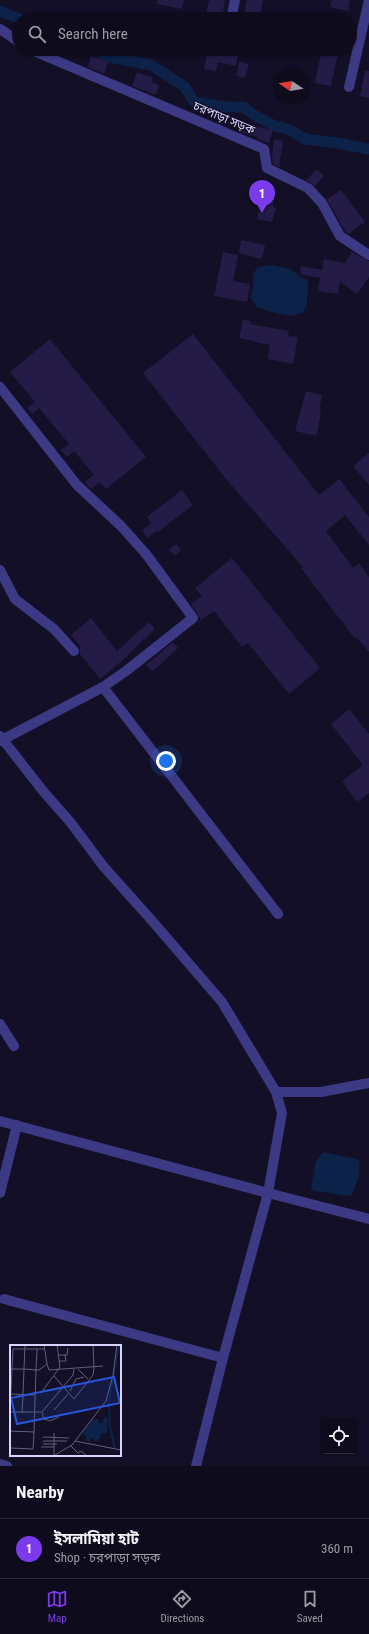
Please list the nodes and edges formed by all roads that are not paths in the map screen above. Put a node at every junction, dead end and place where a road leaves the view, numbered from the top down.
1 (235, 0) edge
2 (369, 0) edge
3 (232, 12) edge
4 (0, 29) edge
5 (12, 37) edge
6 (357, 52) edge
7 (45, 56) edge
8 (356, 56) edge
9 (349, 87) dead end
10 (369, 255) edge
11 (0, 388) edge
12 (0, 570) edge
13 (74, 651) dead end
14 (103, 687) junction
15 (1, 739) edge
16 (278, 914) dead end
17 (0, 1024) edge
18 (14, 1046) dead end
19 (369, 1082) edge
20 (276, 1092) junction
21 (0, 1121) edge
22 (17, 1125) junction
23 (0, 1193) edge
24 (268, 1193) junction
25 (369, 1219) edge
26 (4, 1299) dead end
27 (223, 1358) junction
28 (0, 1464) edge
29 (6, 1466) edge
30 (196, 1466) edge

1 - 3 street
2 - 6 street
4 - 5 street
7 - 10 street, চরপাড়া সড়ক
8 - 9 street
11 - 14 street
12 - 13 street
14 - 15 street
14 - 16 street
15 - 20 street
17 - 18 street
19 - 20 street
20 - 24 street
21 - 22 street
22 - 23 street
22 - 24 street
24 - 25 street
24 - 27 street
26 - 27 street
27 - 30 street
28 - 29 street

